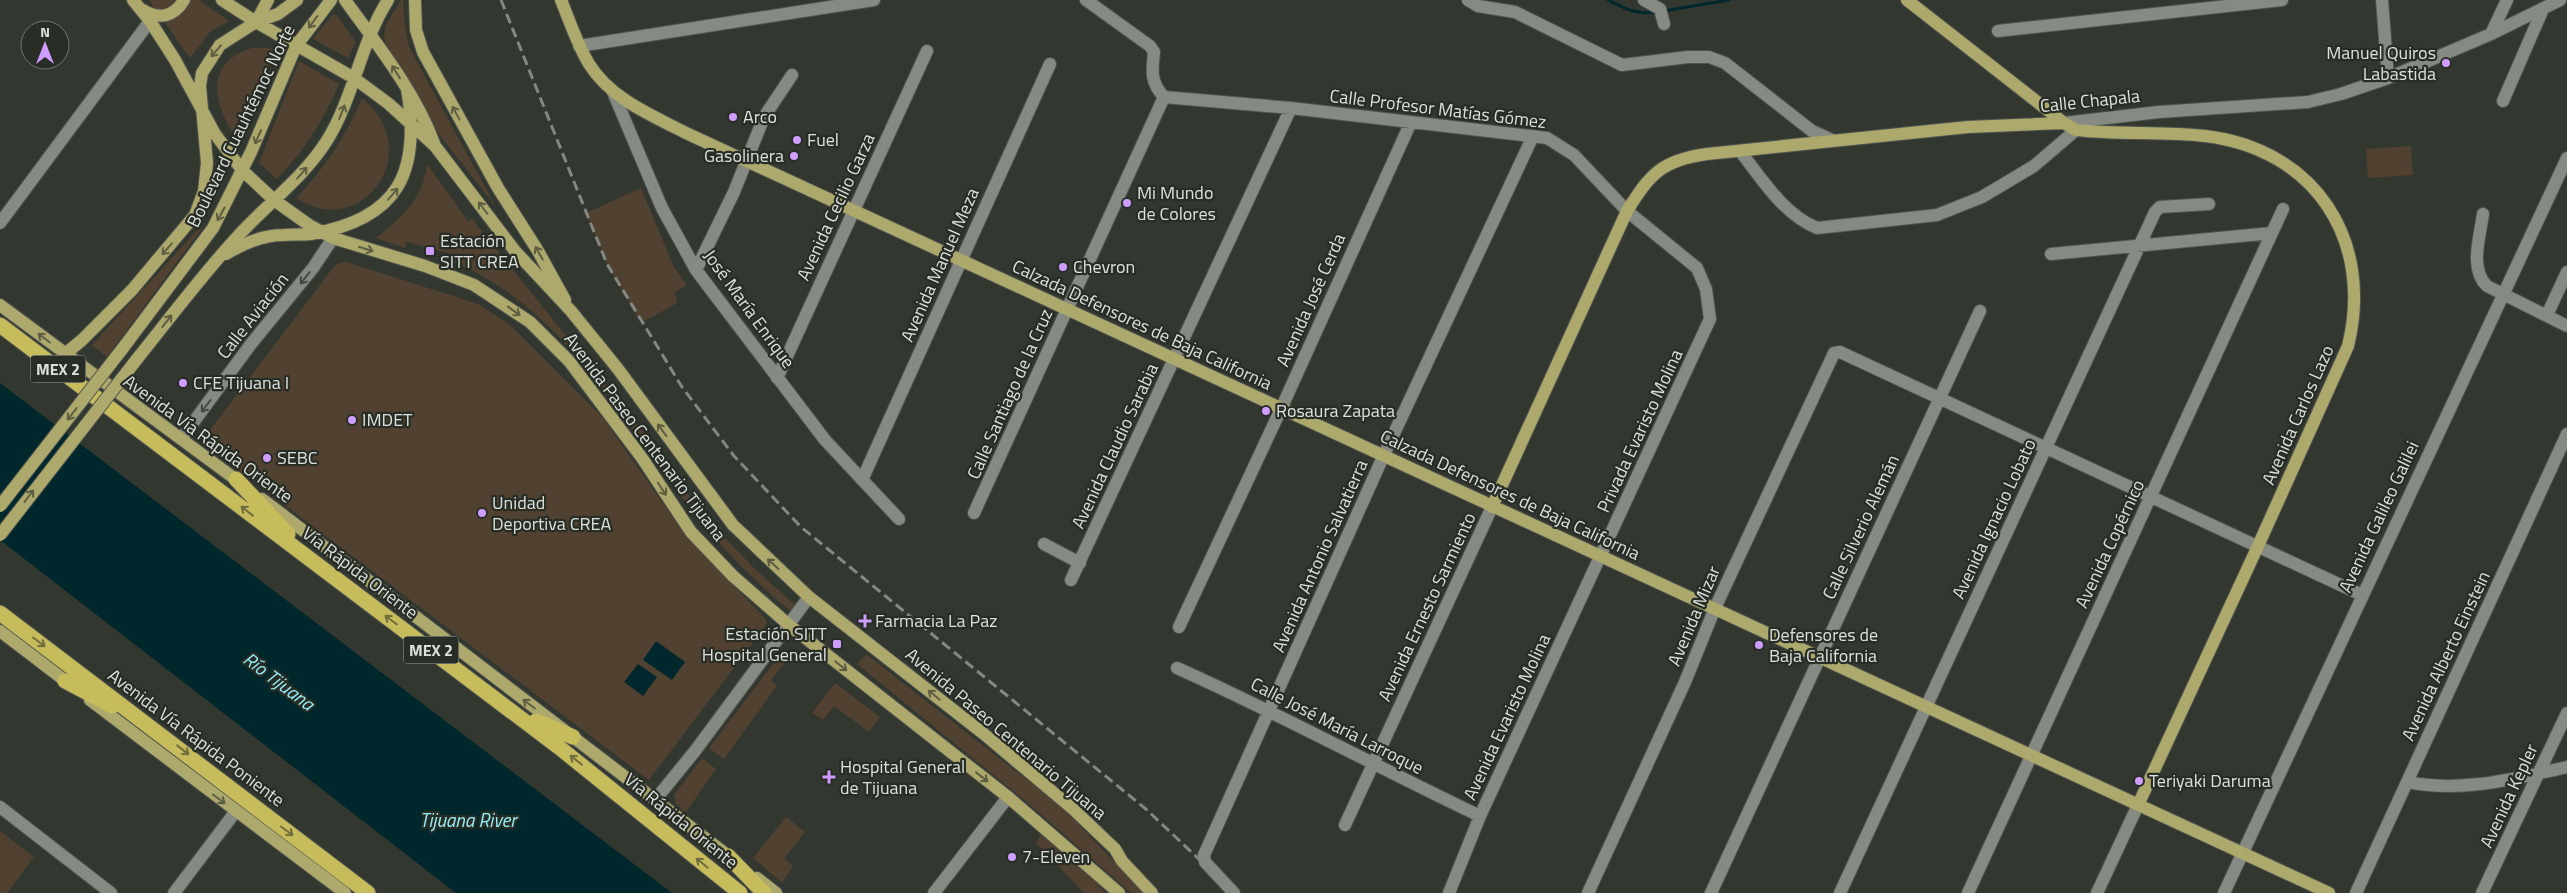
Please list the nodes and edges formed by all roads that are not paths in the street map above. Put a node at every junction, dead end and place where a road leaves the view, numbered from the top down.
1 (184, 0) edge
2 (222, 0) edge
3 (268, 0) edge
4 (298, 0) edge
5 (330, 0) edge
6 (345, 0) edge
7 (388, 0) edge
8 (415, 0) edge
9 (561, 0) edge
10 (874, 0) edge
11 (1086, 0) edge
12 (1468, 0) edge
13 (1644, 0) edge
14 (1907, 0) edge
15 (2282, 0) edge
16 (2382, 0) edge
17 (2507, 0) edge
18 (2560, 0) edge
19 (137, 4) edge
20 (2543, 9) junction
21 (1662, 16) dead end
22 (150, 21) junction
23 (256, 22) junction
24 (1998, 31) dead end
25 (371, 34) junction
26 (2491, 34) junction
27 (296, 46) junction
28 (579, 46) junction
29 (927, 51) dead end
30 (1050, 64) dead end
31 (792, 75) dead end
32 (354, 78) junction
33 (2388, 78) junction
34 (407, 89) junction
35 (612, 92) junction
36 (1164, 97) junction
37 (2502, 101) dead end
38 (201, 107) junction
39 (1291, 108) junction
40 (1411, 122) junction
41 (2064, 122) junction
42 (410, 123) junction
43 (2076, 130) junction
44 (1533, 136) junction
45 (1832, 140) junction
46 (435, 146) junction
47 (1740, 151) junction
48 (2567, 158) edge
49 (745, 160) junction
50 (242, 170) junction
51 (274, 200) junction
52 (2209, 204) dead end
53 (2283, 209) dead end
54 (854, 210) junction
55 (1627, 211) junction
56 (2483, 214) dead end
57 (0, 223) edge
58 (320, 232) junction
59 (2272, 234) junction
60 (333, 238) junction
61 (2138, 246) junction
62 (2051, 254) dead end
63 (961, 260) junction
64 (214, 262) junction
65 (696, 270) junction
66 (2567, 272) edge
67 (2503, 294) junction
68 (0, 305) edge
69 (1067, 310) junction
70 (571, 311) junction
71 (1980, 311) dead end
72 (2547, 314) junction
73 (1710, 319) joint
74 (0, 325) edge
75 (2567, 326) edge
76 (66, 354) junction
77 (1174, 359) junction
78 (777, 378) junction
79 (1939, 398) junction
80 (1281, 409) junction
81 (2567, 434) edge
82 (181, 439) junction
83 (2046, 448) junction
84 (1383, 457) junction
85 (236, 479) junction
86 (862, 480) junction
87 (2151, 497) junction
88 (0, 506) edge
89 (1492, 507) junction
90 (974, 513) dead end
91 (899, 519) dead end
92 (0, 535) edge
93 (1044, 544) dead end
94 (2258, 546) junction
95 (1601, 557) junction
96 (313, 561) junction
97 (1080, 563) junction
98 (1071, 580) dead end
99 (2362, 595) junction
100 (809, 597) junction
101 (1715, 608) junction
102 (0, 613) edge
103 (789, 625) junction
104 (1179, 627) dead end
105 (0, 632) edge
106 (1820, 658) junction
107 (1177, 668) dead end
108 (65, 681) junction
109 (495, 698) junction
110 (1927, 707) junction
111 (1270, 710) junction
112 (2567, 713) edge
113 (158, 731) junction
114 (573, 738) junction
115 (2032, 756) junction
116 (1374, 765) junction
117 (2567, 767) edge
118 (2538, 774) junction
119 (2407, 782) junction
120 (1008, 797) junction
121 (655, 800) junction
122 (2138, 805) junction
123 (0, 807) edge
124 (236, 811) junction
125 (1480, 816) junction
126 (1345, 825) dead end
127 (1115, 849) junction
128 (2242, 853) junction
129 (728, 856) junction
130 (1111, 888) edge
131 (111, 893) edge
132 (174, 893) edge
133 (345, 893) edge
134 (368, 893) edge
135 (740, 893) edge
136 (764, 893) edge
137 (776, 893) edge
138 (934, 893) edge
139 (1119, 893) edge
140 (1152, 893) edge
141 (1163, 893) edge
142 (1234, 893) edge
143 (1449, 893) edge
144 (1588, 893) edge
145 (1710, 893) edge
146 (1840, 893) edge
147 (1968, 893) edge
148 (2096, 893) edge
149 (2224, 893) edge
150 (2329, 893) edge
151 (2356, 893) edge
152 (2482, 893) edge

1 - 19 main road
2 - 23 main road, Avenida Paseo Centenario Tijuana
3 - 23 main road
4 - 23 main road
5 -> 27 main road, Boulevard Cuauhtémoc Norte
6 - 25 main road
7 - 25 main road
70 -> 8 main road
9 - 28 main road, Calzada Defensores de Baja California
10 - 28 street
11 - 36 street
12 - 45 street
13 - 21 street
14 - 41 main road
15 - 24 street
16 - 33 street
17 - 26 street
18 - 20 street, Calle Chapala
19 - 22 main road, Avenida Paseo Centenario Tijuana
20 - 26 street, Calle Chapala
20 - 37 street
22 - 38 main road, Avenida Paseo Centenario Tijuana
22 - 57 street
23 - 27 main road, Avenida Paseo Centenario Tijuana
23 -> 38 main road
25 - 32 main road
34 -> 25 main road
26 - 33 street, Calle Chapala
27 - 32 main road, Avenida Paseo Centenario Tijuana
27 -> 50 main road, Boulevard Cuauhtémoc Norte
28 - 35 main road, Calzada Defensores de Baja California
29 - 54 street, Avenida Cecilio Garza
30 - 63 street, Avenida Manuel Meza
31 - 49 street
32 - 42 main road, Avenida Paseo Centenario Tijuana
51 -> 32 main road
33 - 41 street, Calle Chapala
34 - 42 main road
34 - 46 main road
35 - 49 main road, Calzada Defensores de Baja California
35 - 65 street, José María Enrique
36 - 39 street, Calle Profesor Matías Gómez
36 - 69 street, Calle Santiago de la Cruz
38 - 50 main road, Avenida Paseo Centenario Tijuana
38 -> 76 main road
39 - 40 street, Calle Profesor Matías Gómez
39 - 77 street, Avenida Claudio Sarabia
40 - 44 street, Calle Profesor Matías Gómez
40 - 80 street, Avenida José Cerda
41 - 43 main road
41 - 45 main road, Calle Chapala
42 - 46 main road, Avenida Paseo Centenario Tijuana
58 -> 42 main road
43 - 47 street
43 - 94 main road, Avenida Carlos Lazo
44 - 55 street, Calle Profesor Matías Gómez
44 - 84 street, Avenida Antonio Salvatierra
45 - 47 main road, Calle Chapala
70 -> 46 main road, Avenida Paseo Centenario Tijuana
47 - 55 main road, Calle Chapala
48 - 67 street, Avenida Galileo Galilei
49 - 54 main road, Calzada Defensores de Baja California
49 - 65 street
50 - 51 main road, Avenida Paseo Centenario Tijuana
50 -> 88 main road, Boulevard Cuauhtémoc Norte, bridge
51 - 58 main road, Avenida Paseo Centenario Tijuana
51 - 64 main road
52 - 61 street, Avenida Ignacio Lobato
53 - 59 street, Avenida Copérnico
54 - 63 main road, Calzada Defensores de Baja California
54 - 78 street, Avenida Cecilio Garza
55 - 73 street, Calle Profesor Matías Gómez
55 - 89 main road, Avenida Ernesto Sarmiento
56 - 67 street
58 - 60 main road, Avenida Paseo Centenario Tijuana
58 - 64 main road
59 - 61 street
59 - 87 street, Avenida Copérnico
60 -> 82 street, Calle Aviación
60 -> 103 main road, Avenida Paseo Centenario Tijuana
61 - 62 street
61 - 83 street, Avenida Ignacio Lobato
63 - 69 main road, Calzada Defensores de Baja California
63 - 86 street, Avenida Manuel Meza
92 -> 64 main road, bridge
65 - 78 street, José María Enrique
66 - 72 street
67 - 72 street
67 - 99 street, Avenida Galileo Galilei
76 -> 68 main road, Avenida Vía Rápida Oriente
69 - 77 main road, Calzada Defensores de Baja California
69 - 90 street, Calle Santiago de la Cruz
100 -> 70 main road, Avenida Paseo Centenario Tijuana
71 - 79 street, Calle Silverio Alemán
72 - 75 street
73 - 95 street, Privada Evaristo Molina
96 -> 74 highway, Vía Rápida Oriente / MEX 2
76 - 82 main road, Avenida Vía Rápida Oriente
77 - 80 main road, Calzada Defensores de Baja California
77 - 97 street, Avenida Claudio Sarabia
78 - 86 street, José María Enrique
79 - 83 street
79 - 101 street, Avenida Mizar
79 - 106 street, Calle Silverio Alemán
80 - 84 main road, Calzada Defensores de Baja California
80 - 104 street, Avenida José Cerda
81 - 119 street, Avenida Alberto Einstein
82 - 85 main road, Avenida Vía Rápida Oriente
83 - 87 street
83 - 110 street, Avenida Ignacio Lobato
84 - 89 main road, Calzada Defensores de Baja California
84 - 111 street, Avenida Antonio Salvatierra
85 - 96 highway
114 -> 85 main road, Avenida Vía Rápida Oriente
86 - 91 street, José María Enrique
87 - 94 street
87 - 115 street, Avenida Copérnico
89 - 95 main road, Calzada Defensores de Baja California
89 - 116 street, Avenida Ernesto Sarmiento
93 - 97 street
94 - 99 street
94 - 122 main road, Avenida Carlos Lazo
95 - 101 main road, Calzada Defensores de Baja California
95 - 125 street, Avenida Evaristo Molina
109 -> 96 highway, Vía Rápida Oriente / MEX 2
97 - 98 street, Avenida Claudio Sarabia
99 - 128 street, Avenida Galileo Galilei
100 - 103 street
127 -> 100 main road, Avenida Paseo Centenario Tijuana
101 - 106 main road, Calzada Defensores de Baja California
101 - 144 street, Avenida Mizar
102 -> 113 highway, Avenida Vía Rápida Poniente
103 -> 120 main road, Avenida Paseo Centenario Tijuana
103 - 121 street
105 - 108 main road, Avenida Vía Rápida Poniente
106 - 110 main road, Calzada Defensores de Baja California
106 - 145 street, Calle Silverio Alemán
107 - 111 street, Calle José María Larroque
108 - 113 highway
108 -> 124 main road, Avenida Vía Rápida Poniente
109 - 114 highway
135 -> 109 highway, Vía Rápida Oriente / MEX 2
110 - 115 main road, Calzada Defensores de Baja California
110 - 146 street, Avenida Ignacio Lobato
111 - 116 street, Calle José María Larroque
111 - 142 street, Avenida Antonio Salvatierra
112 - 118 street, Avenida Kepler
113 -> 134 highway, Avenida Vía Rápida Poniente
114 - 121 main road, Avenida Vía Rápida Oriente
115 - 122 main road, Calzada Defensores de Baja California
115 - 147 street, Avenida Copérnico
116 - 125 street, Calle José María Larroque
116 - 126 street, Avenida Ernesto Sarmiento
117 - 118 street
118 - 119 street
118 - 152 street, Avenida Kepler
119 - 151 street, Avenida Alberto Einstein
120 - 130 main road, Avenida Paseo Centenario Tijuana
120 - 138 street
121 - 129 main road, Avenida Vía Rápida Oriente
122 - 128 main road, Calzada Defensores de Baja California
122 - 148 street, Avenida Carlos Lazo
123 - 131 street
124 - 132 street
124 - 133 main road, Avenida Vía Rápida Poniente
125 - 143 street, Avenida Evaristo Molina
127 - 140 main road, Avenida Paseo Centenario Tijuana
127 - 141 main road
128 - 149 street, Avenida Galileo Galilei
128 - 150 main road, Calzada Defensores de Baja California
129 - 136 highway
129 - 137 main road, Avenida Vía Rápida Oriente
130 - 139 main road, Avenida Paseo Centenario Tijuana

